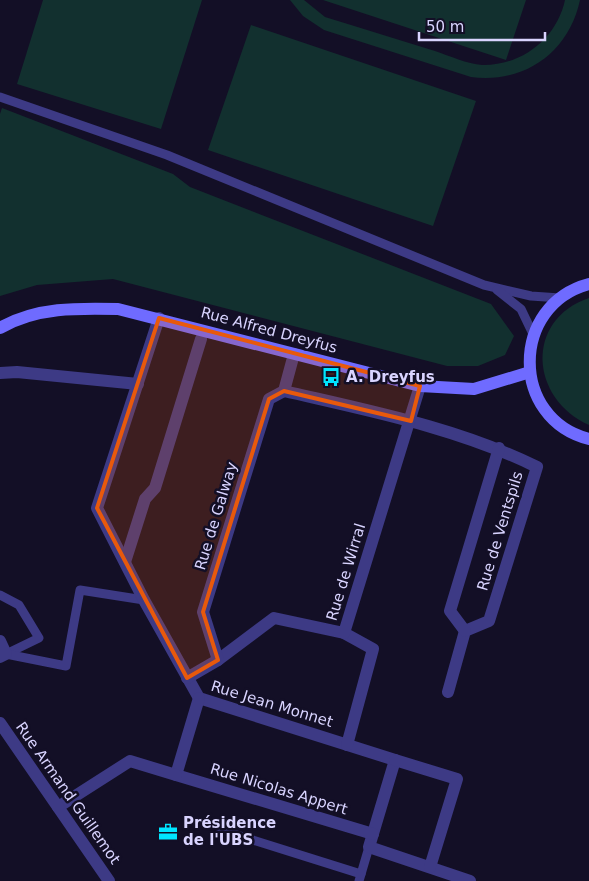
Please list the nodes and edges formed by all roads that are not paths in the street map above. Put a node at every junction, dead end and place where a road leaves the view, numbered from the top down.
1 (0, 97) edge
2 (589, 284) edge
3 (495, 289) junction
4 (560, 298) junction
5 (159, 318) junction
6 (0, 328) edge
7 (533, 334) junction
8 (201, 339) dead end
9 (294, 354) junction
10 (0, 372) edge
11 (530, 372) junction
12 (138, 384) junction
13 (420, 386) junction
14 (284, 391) junction
15 (411, 421) junction
16 (589, 439) edge
17 (499, 448) junction
18 (125, 562) junction
19 (0, 595) edge
20 (144, 600) junction
21 (465, 631) junction
22 (344, 633) junction
23 (0, 641) edge
24 (3, 655) edge
25 (218, 660) junction
26 (187, 678) junction
27 (448, 692) dead end
28 (199, 698) junction
29 (0, 722) edge
30 (347, 744) junction
31 (395, 760) junction
32 (176, 775) junction
33 (58, 807) junction
34 (221, 830) dead end
35 (373, 834) junction
36 (369, 847) junction
37 (430, 867) junction
38 (360, 877) edge
39 (109, 881) edge
40 (470, 881) edge

1 - 3 lane
2 - 4 main road
3 - 4 lane
3 - 7 lane
4 - 7 main road
5 - 6 main road, Rue Alfred Dreyfus
5 - 9 main road, Rue Alfred Dreyfus
5 - 12 street, Rue Jean Monnet
7 - 11 main road
8 - 18 street
9 - 13 main road, Rue Alfred Dreyfus
9 - 14 street
10 - 12 street
11 - 13 main road, Rue Alfred Dreyfus
11 - 16 main road
12 - 18 street, Rue Jean Monnet
13 - 15 street, Rue de Wirral
14 - 15 street, Rue de Ventspils
14 - 25 street, Rue de Galway
15 - 17 street, Rue de Ventspils
15 - 22 street, Rue de Wirral
17 - 21 street, Rue de Ventspils
17 - 21 street, Rue de Ventspils
18 - 20 street, Rue Jean Monnet
19 - 24 lane
20 - 24 lane
20 - 26 street, Rue Jean Monnet
21 - 27 street
22 - 25 street, Rue de Wirral
22 - 30 street
23 - 24 street
25 - 26 street
26 - 28 street, Rue Jean Monnet
28 - 30 street, Rue Jean Monnet
28 - 32 street
29 - 33 street, Rue Armand Guillemot
30 - 31 street, Rue Jean Monnet
31 - 35 street
31 - 37 street, Rue Jean Monnet
32 - 33 street, Rue Nicolas Appert
32 - 35 street, Rue Nicolas Appert
33 - 39 street, Rue Armand Guillemot
34 - 38 lane
35 - 36 street
36 - 37 street
36 - 38 lane
37 - 40 street

